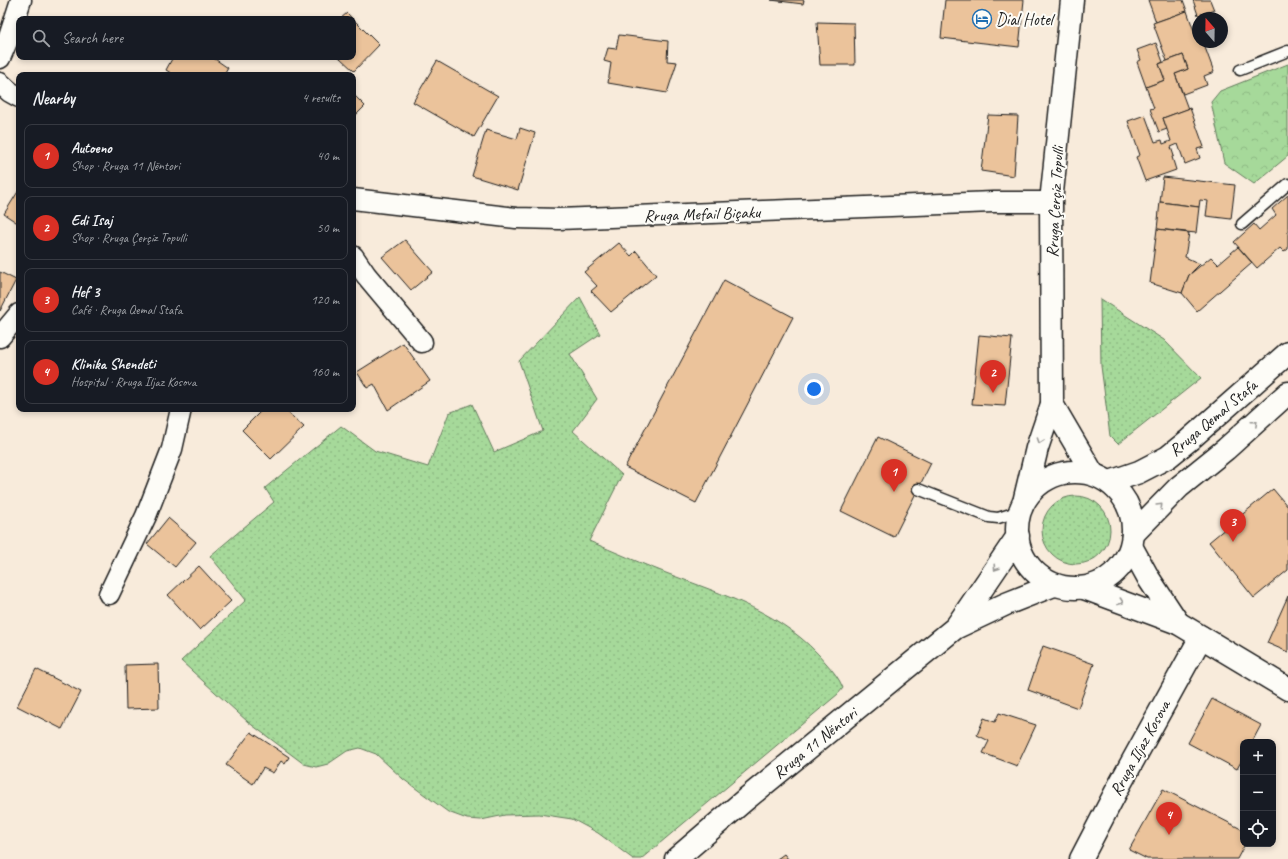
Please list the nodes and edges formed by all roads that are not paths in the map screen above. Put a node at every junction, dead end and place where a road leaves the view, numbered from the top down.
1 (21, 0) edge
2 (1072, 0) edge
3 (1288, 51) edge
4 (0, 58) edge
5 (1240, 70) dead end
6 (0, 83) edge
7 (16, 95) edge
8 (1288, 184) edge
9 (356, 199) edge
10 (1052, 202) junction
11 (1242, 224) dead end
12 (356, 260) edge
13 (16, 318) edge
14 (0, 337) edge
15 (422, 342) dead end
16 (1288, 353) edge
17 (1288, 393) edge
18 (1052, 404) junction
19 (180, 412) edge
20 (1102, 478) junction
21 (918, 489) dead end
22 (1023, 504) junction
23 (1018, 536) junction
24 (1132, 541) junction
25 (1054, 584) junction
26 (1084, 588) junction
27 (109, 594) dead end
28 (1178, 623) junction
29 (955, 628) junction
30 (1201, 637) junction
31 (1288, 689) edge
32 (676, 859) edge
33 (1081, 859) edge

1 - 4 street
2 - 10 main road, Rruga Çerçiz Topulli
3 - 5 lane
6 - 7 street
8 - 11 lane
9 - 10 street, Rruga Mefail Biçaku
10 - 18 main road, Rruga Çerçiz Topulli
12 - 15 street
13 - 14 street
16 - 20 main road, Rruga Qemal Stafa
24 -> 17 main road, Rruga Qemal Stafa
18 - 20 main road
18 -> 22 main road
19 - 27 street
20 - 22 main road
20 - 24 main road
21 - 22 lane
22 - 23 main road
23 - 25 main road
23 -> 29 main road, Rruga 11 Nëntori
24 - 26 main road
24 - 28 main road
25 - 26 main road
25 - 29 main road, Rruga 11 Nëntori
26 -> 28 main road
28 - 30 main road
29 - 32 main road, Rruga 11 Nëntori
30 - 31 main road
30 - 33 main road, Rruga Iljaz Kosova

